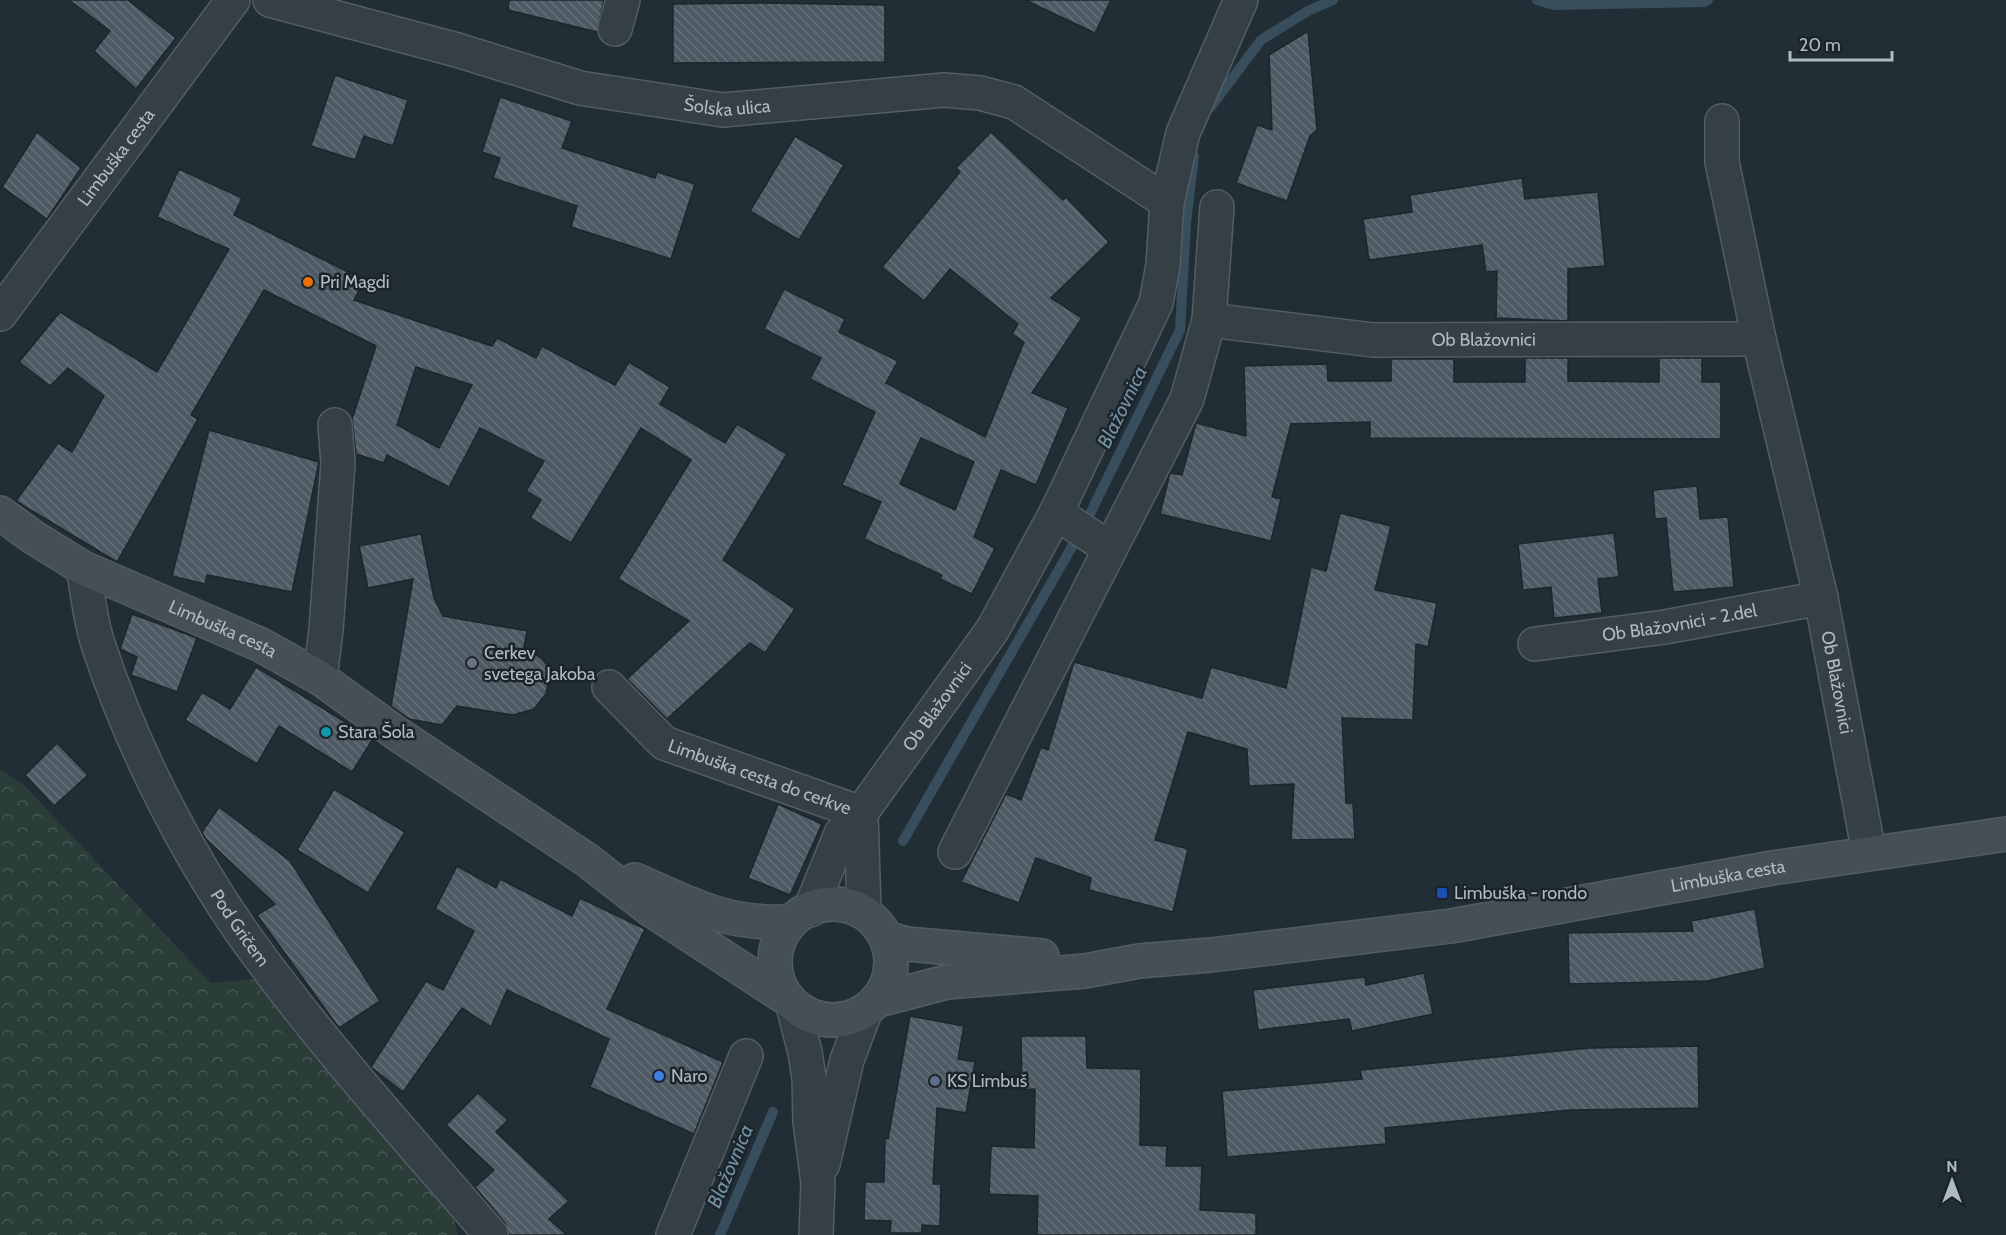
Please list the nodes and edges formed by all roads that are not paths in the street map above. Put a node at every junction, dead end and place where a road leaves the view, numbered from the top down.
1 (233, 0) edge
2 (270, 0) edge
3 (1241, 0) edge
4 (1722, 122) dead end
5 (1167, 202) junction
6 (1217, 207) dead end
7 (0, 314) edge
8 (1209, 320) junction
9 (1759, 339) junction
10 (335, 425) dead end
11 (0, 513) edge
12 (1062, 516) junction
13 (1104, 545) junction
14 (83, 568) junction
15 (1821, 598) junction
16 (1535, 644) dead end
17 (320, 678) junction
18 (609, 687) dead end
19 (861, 813) junction
20 (2006, 834) edge
21 (955, 852) dead end
22 (1869, 854) junction
23 (587, 860) junction
24 (864, 912) junction
25 (800, 916) junction
26 (886, 938) junction
27 (1139, 961) junction
28 (788, 1001) junction
29 (871, 1006) junction
30 (746, 1056) dead end
31 (818, 1183) junction
32 (491, 1235) edge
33 (673, 1235) edge
34 (816, 1235) edge

1 - 7 street, Limbuška cesta
2 - 5 street, Šolska ulica
3 - 5 street, Ob Blažovnici
4 - 9 street, Ob Blažovnici
5 - 12 street, Ob Blažovnici
6 - 8 street
8 - 9 street, Ob Blažovnici
8 - 13 street
9 - 15 street, Ob Blažovnici
10 - 17 street
11 - 14 main road, Limbuška cesta
12 - 13 street
12 - 19 street, Ob Blažovnici
13 - 21 street
14 - 17 main road, Limbuška cesta
14 - 32 street, Pod Gričem
15 - 16 street, Ob Blažovnici - 2.del
15 - 22 street, Ob Blažovnici
17 - 23 main road, Limbuška cesta
18 - 19 street, Limbuška cesta do cerkve
19 - 24 street
19 - 25 street, Ob Blažovnici
20 - 22 main road, Limbuška cesta
22 - 27 main road, Limbuška cesta
23 - 25 main road
23 - 28 main road
24 - 25 main road
24 - 26 main road
25 - 28 main road
26 - 27 main road
26 - 29 main road
27 - 29 main road
28 - 29 main road
28 - 31 street
29 - 31 street
30 - 33 street
31 - 34 street

